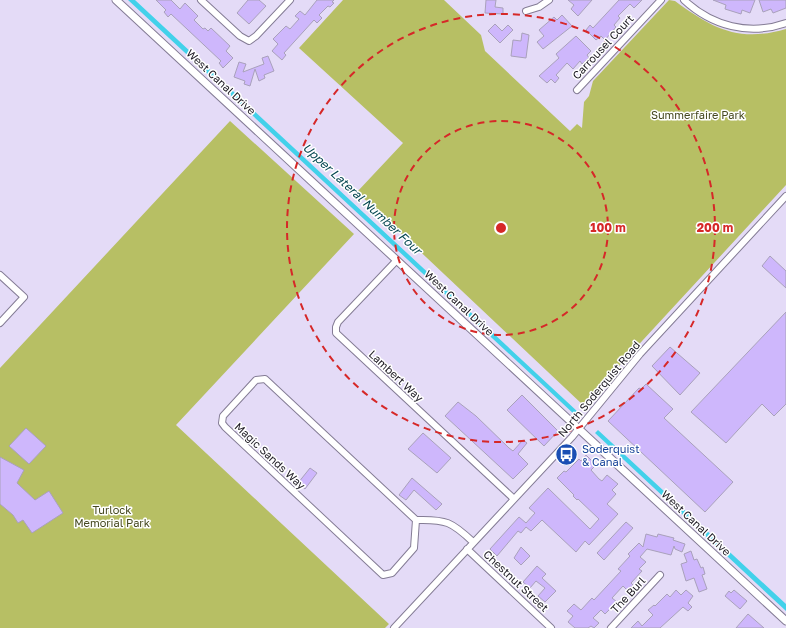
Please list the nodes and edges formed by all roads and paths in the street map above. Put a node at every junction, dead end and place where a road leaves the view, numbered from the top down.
1 (116, 0) edge
2 (201, 0) edge
3 (290, 0) edge
4 (549, 0) edge
5 (661, 0) edge
6 (684, 0) edge
7 (526, 11) dead end
8 (786, 23) edge
9 (577, 90) dead end
10 (786, 196) edge
11 (397, 260) junction
12 (0, 276) edge
13 (0, 323) edge
14 (579, 430) junction
15 (514, 499) junction
16 (416, 520) junction
17 (474, 542) junction
18 (467, 549) junction
19 (660, 575) dead end
20 (786, 622) edge
21 (394, 628) edge
22 (551, 628) edge
23 (611, 628) edge

1 - 11 street, West Canal Drive
2 - 3 street
4 - 7 street
5 - 9 street, Carrousel Court
6 - 8 street
10 - 14 street, North Soderquist Road
11 - 14 street, West Canal Drive
11 - 15 street, Lambert Way
12 - 13 street
14 - 15 street, North Soderquist Road
14 - 20 street, West Canal Drive
15 - 17 street, North Soderquist Road
16 - 16 street, Magic Sands Way
16 - 17 street
17 - 18 street, North Soderquist Road
18 - 21 street, North Soderquist Road
18 - 22 street, Chestnut Street
19 - 23 street, The Burl

